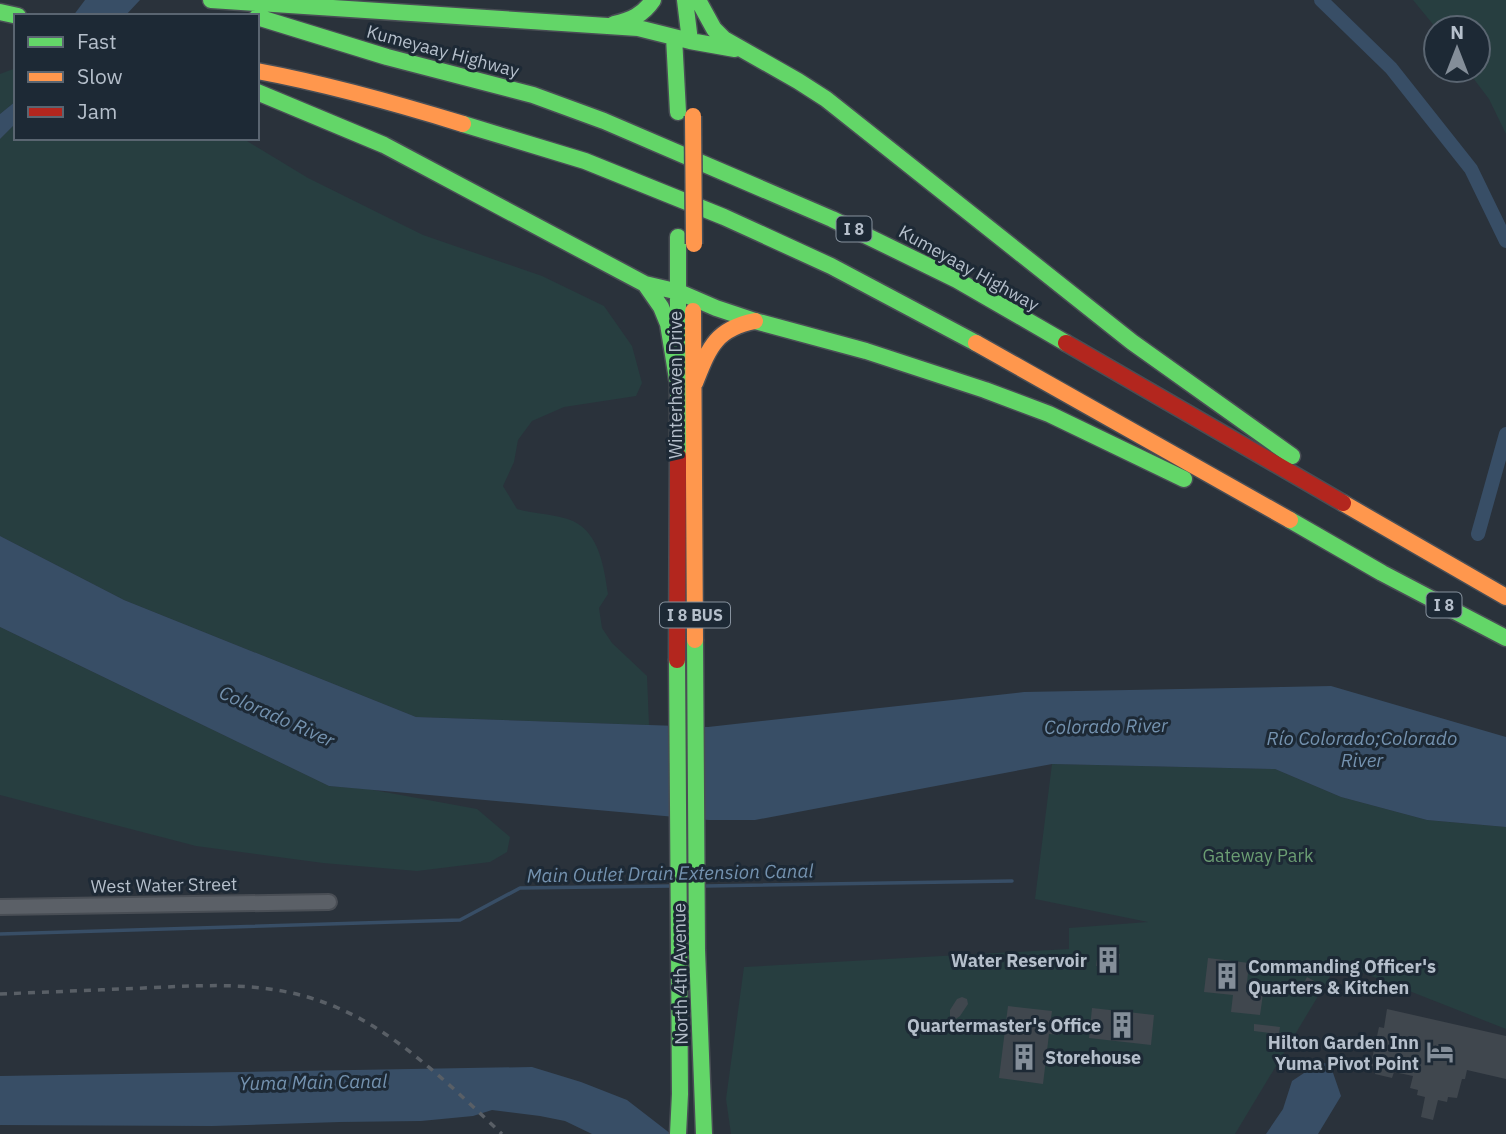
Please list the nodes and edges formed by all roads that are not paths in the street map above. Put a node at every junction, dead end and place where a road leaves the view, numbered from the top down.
1 (201, 0) edge
2 (211, 0) edge
3 (653, 0) edge
4 (671, 0) edge
5 (685, 0) edge
6 (698, 0) edge
7 (248, 14) edge
8 (259, 17) edge
9 (605, 25) junction
10 (682, 39) junction
11 (744, 51) junction
12 (259, 71) edge
13 (259, 93) edge
14 (685, 114) junction
15 (645, 284) junction
16 (686, 295) junction
17 (755, 321) junction
18 (677, 379) junction
19 (695, 383) junction
20 (686, 460) junction
21 (1407, 539) junction
22 (1382, 573) junction
23 (1506, 597) edge
24 (1506, 638) edge
25 (677, 770) joint
26 (696, 770) joint
27 (329, 902) dead end
28 (0, 907) edge
29 (677, 1133) edge
30 (704, 1134) edge

1 - 7 main road, Kumeyaay Highway / I 8
2 - 9 main road
3 - 9 main road
4 - 10 main road, Winterhaven Drive / I 8 BUS
5 - 10 main road, Winterhaven Drive / I 8 BUS
6 - 11 main road
8 - 21 main road, Kumeyaay Highway / I 8
9 - 10 main road
10 - 11 main road
10 - 14 main road, Winterhaven Drive / I 8 BUS
11 - 21 main road
12 - 22 main road, I 8
13 - 15 main road
14 - 16 main road, Winterhaven Drive / I 8 BUS
14 - 16 main road, Winterhaven Drive / I 8 BUS, bridge
15 - 16 main road
15 - 18 main road
16 - 17 main road
16 - 18 main road, Winterhaven Drive / I 8 BUS
16 - 19 main road, Winterhaven Drive / I 8 BUS
17 - 19 main road
17 - 22 main road
18 - 20 main road, Winterhaven Drive / I 8 BUS
19 - 20 main road, Winterhaven Drive / I 8 BUS
20 - 25 main road, Winterhaven Drive / I 8 BUS
20 - 26 main road, Winterhaven Drive / I 8 BUS
21 - 23 main road, Kumeyaay Highway / I 8
22 - 24 main road, I 8
25 - 29 main road, North 4th Avenue / I 8 BUS
26 - 30 main road, North 4th Avenue / I 8 BUS
27 - 28 street, West Water Street

